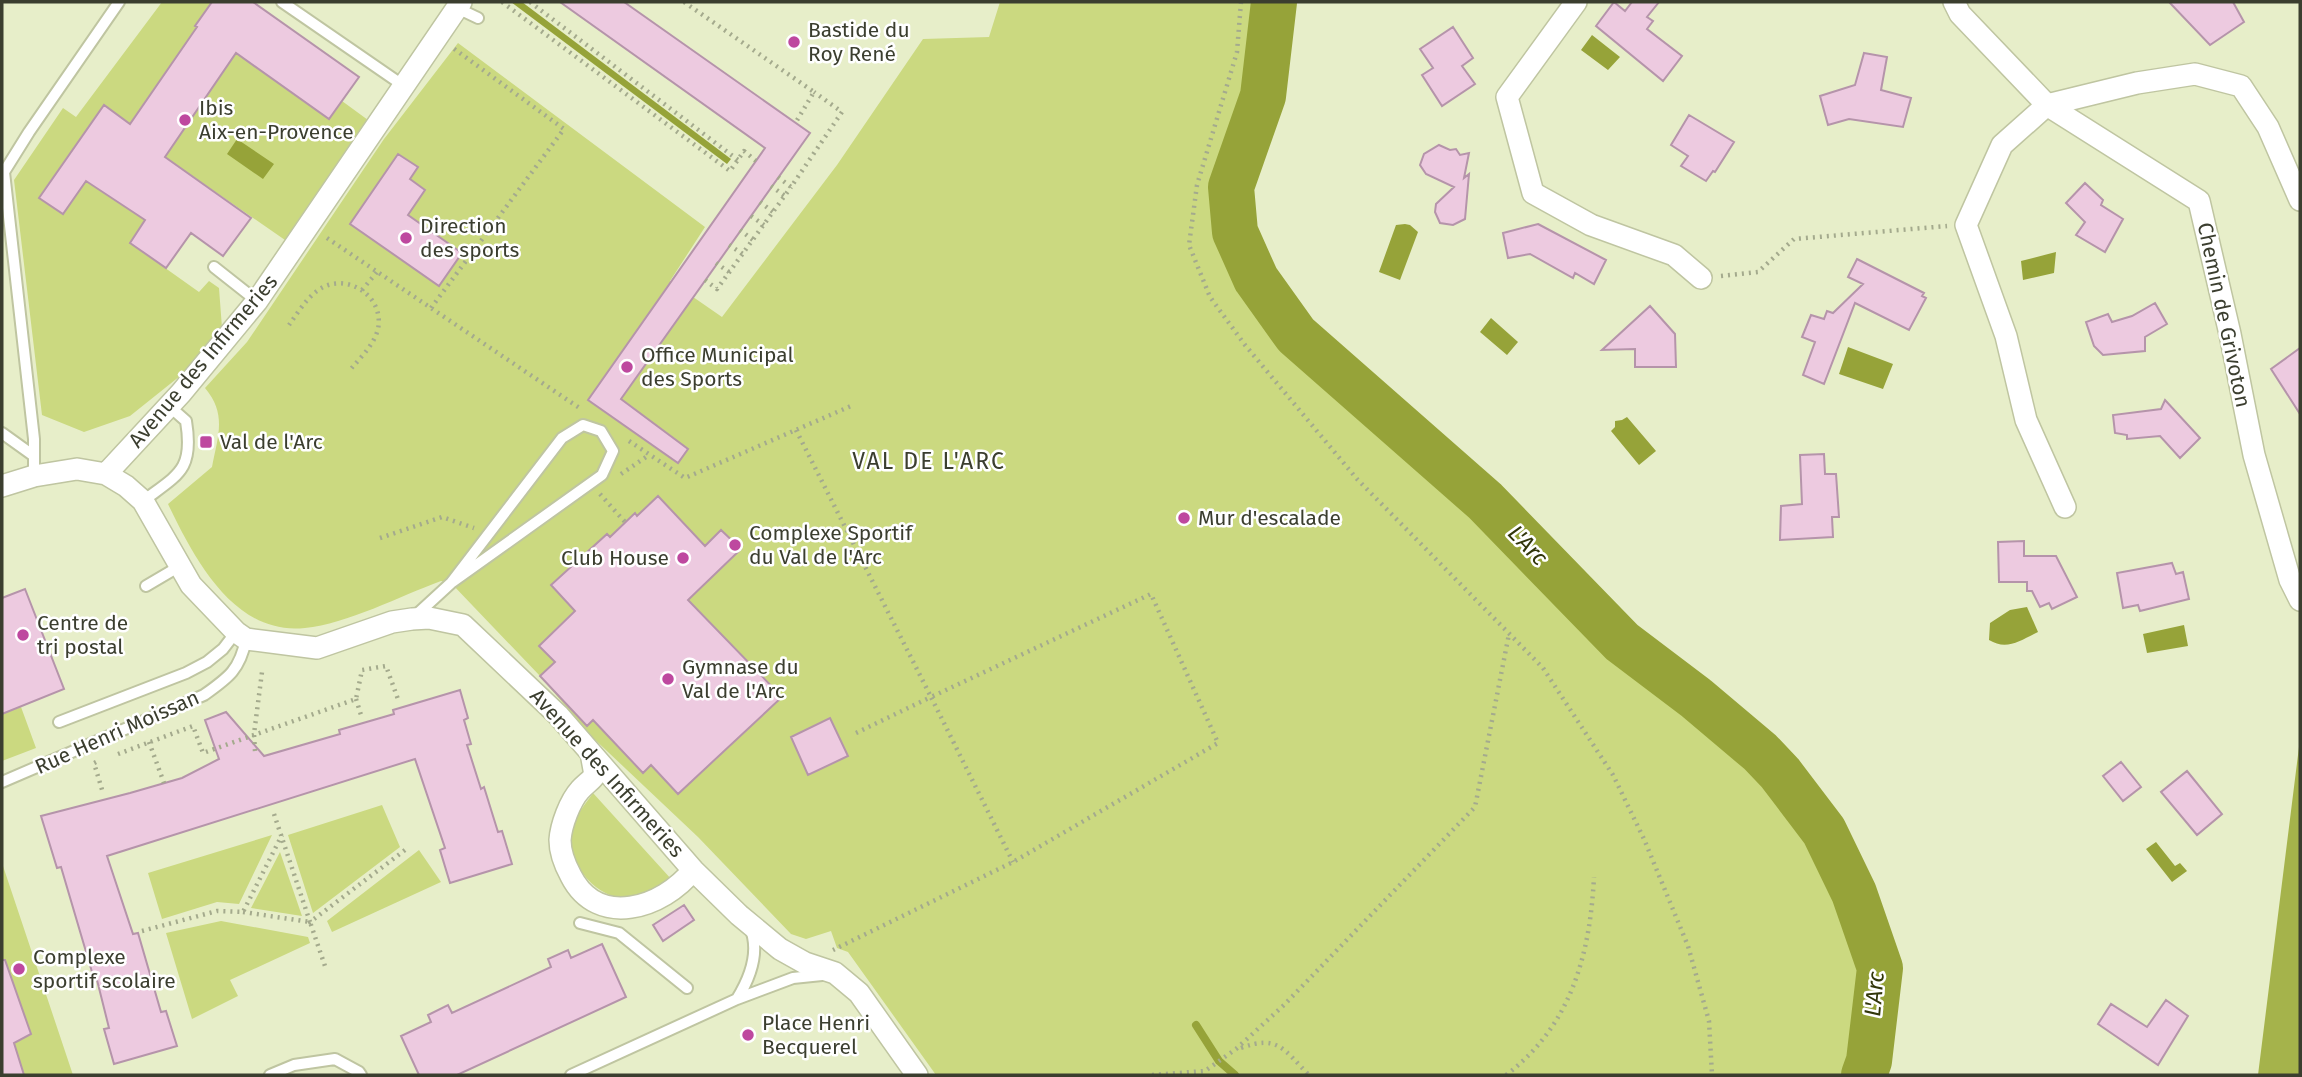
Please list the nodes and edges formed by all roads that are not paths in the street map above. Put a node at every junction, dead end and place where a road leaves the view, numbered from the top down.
1 (119, 2) edge
2 (282, 2) edge
3 (1576, 2) edge
4 (1954, 2) edge
5 (459, 5) edge
6 (478, 18) dead end
7 (404, 86) junction
8 (2047, 105) junction
9 (2299, 194) edge
10 (215, 267) dead end
11 (1701, 278) road end
12 (257, 301) junction
13 (169, 406) junction
14 (2, 433) edge
15 (34, 466) junction
16 (106, 474) junction
17 (2, 486) edge
18 (143, 501) junction
19 (2065, 507) dead end
20 (180, 566) junction
21 (451, 583) junction
22 (146, 586) dead end
23 (2300, 600) edge
24 (412, 619) junction
25 (241, 635) junction
26 (60, 722) dead end
27 (591, 752) junction
28 (2, 782) edge
29 (693, 870) junction
30 (580, 923) dead end
31 (749, 923) junction
32 (835, 973) junction
33 (687, 988) dead end
34 (737, 999) junction
35 (270, 1075) edge
36 (361, 1075) edge
37 (570, 1075) edge
38 (917, 1075) edge

1 - 15 lane
2 - 7 lane
3 - 11 street
4 - 8 street, Chemin de Grivoton
5 - 6 lane
5 - 7 street, Avenue des Infirmeries
7 - 12 street, Avenue des Infirmeries
8 - 9 street
8 - 19 street
8 - 23 street, Chemin de Grivoton
10 - 12 lane
12 - 13 street, Avenue des Infirmeries
13 - 16 street, Avenue des Infirmeries
13 - 18 lane
14 - 15 lane
15 - 16 street
15 - 17 street
16 - 18 street
18 - 20 street
20 - 22 lane
20 - 25 street
21 - 21 lane
21 - 24 lane
24 - 25 street, Avenue des Infirmeries
24 - 27 street, Avenue des Infirmeries
25 - 26 lane
25 - 28 lane, Rue Henri Moissan
27 - 29 street, Avenue des Infirmeries
27 - 29 street
29 - 31 street, Avenue des Infirmeries
30 - 33 lane
31 - 32 street, Avenue des Infirmeries
31 - 34 lane
32 - 34 lane
32 - 38 street, Avenue des Infirmeries
34 - 37 lane
35 - 36 lane

